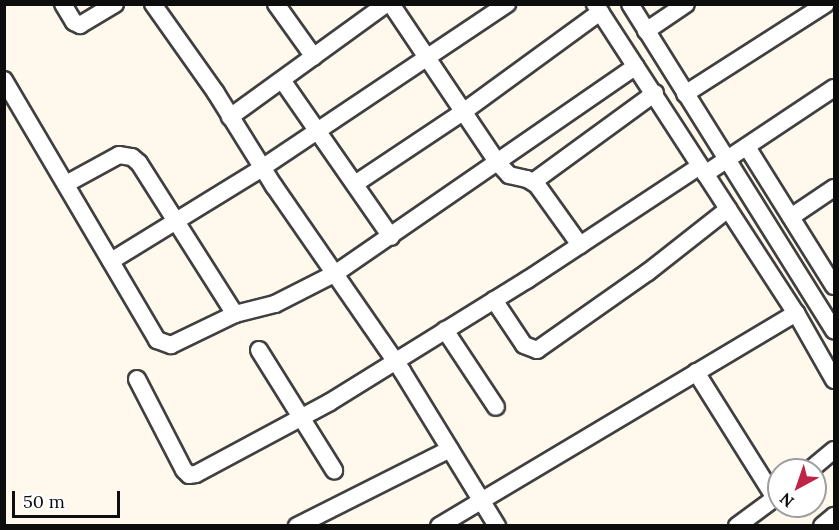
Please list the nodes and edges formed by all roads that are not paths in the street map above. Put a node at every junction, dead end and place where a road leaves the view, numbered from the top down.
1 (63, 4) edge
2 (116, 4) edge
3 (153, 4) edge
4 (276, 4) edge
5 (386, 4) edge
6 (391, 4) edge
7 (507, 4) edge
8 (630, 4) edge
9 (687, 4) edge
10 (826, 4) edge
11 (598, 8) edge
12 (646, 31) junction
13 (314, 57) junction
14 (426, 57) junction
15 (636, 66) junction
16 (4, 80) edge
17 (282, 80) junction
18 (834, 88) edge
19 (655, 93) junction
20 (686, 94) junction
21 (463, 112) junction
22 (231, 117) junction
23 (318, 130) junction
24 (747, 147) junction
25 (497, 162) junction
26 (713, 167) junction
27 (262, 168) junction
28 (533, 182) junction
29 (66, 184) junction
30 (356, 184) junction
31 (834, 188) edge
32 (728, 209) junction
33 (792, 217) junction
34 (177, 221) junction
35 (390, 237) junction
36 (580, 245) junction
37 (111, 261) junction
38 (336, 273) junction
39 (834, 286) edge
40 (494, 300) junction
41 (796, 313) junction
42 (235, 314) junction
43 (445, 330) junction
44 (834, 330) edge
45 (259, 350) dead end
46 (829, 354) edge
47 (396, 361) junction
48 (696, 372) junction
49 (137, 379) dead end
50 (834, 380) edge
51 (496, 407) dead end
52 (301, 418) junction
53 (450, 449) junction
54 (333, 470) dead end
55 (767, 482) edge
56 (482, 501) junction
57 (767, 504) edge
58 (834, 516) edge
59 (297, 525) edge
60 (439, 525) edge
61 (497, 525) edge
62 (737, 525) edge
63 (822, 525) edge

1 - 2 street
3 - 22 street
4 - 13 street
5 - 13 street
6 - 14 street
7 - 14 street
8 - 12 street
9 - 12 street
10 - 20 street
11 - 15 street
11 - 21 street
12 - 20 street
13 - 17 street
14 - 21 street
14 - 23 street
15 - 19 street
15 - 25 street
16 - 29 street
17 - 22 street
17 - 23 street
18 - 24 street
19 - 26 street
19 - 28 street
20 - 26 street
21 - 25 street
21 - 30 street
22 - 27 street
23 - 27 street
23 - 30 street
24 - 26 street
24 - 33 street
25 - 28 street
25 - 35 street
26 - 32 street
26 - 36 street
26 - 44 street
27 - 34 street
27 - 38 street
28 - 36 street
29 - 34 street
29 - 37 street
30 - 35 street
31 - 33 street
32 - 40 street
32 - 41 street
33 - 39 street
34 - 37 street
34 - 42 street
35 - 38 street
36 - 40 street
37 - 42 street
38 - 42 street
38 - 47 street
40 - 43 street
41 - 46 street
41 - 48 street
43 - 47 street
43 - 51 street
45 - 52 street
46 - 50 street
47 - 52 street
47 - 53 street
48 - 55 street
48 - 56 street
49 - 52 street
52 - 54 street
53 - 56 street
53 - 59 street
56 - 60 street
56 - 61 street
57 - 62 street
58 - 63 street

